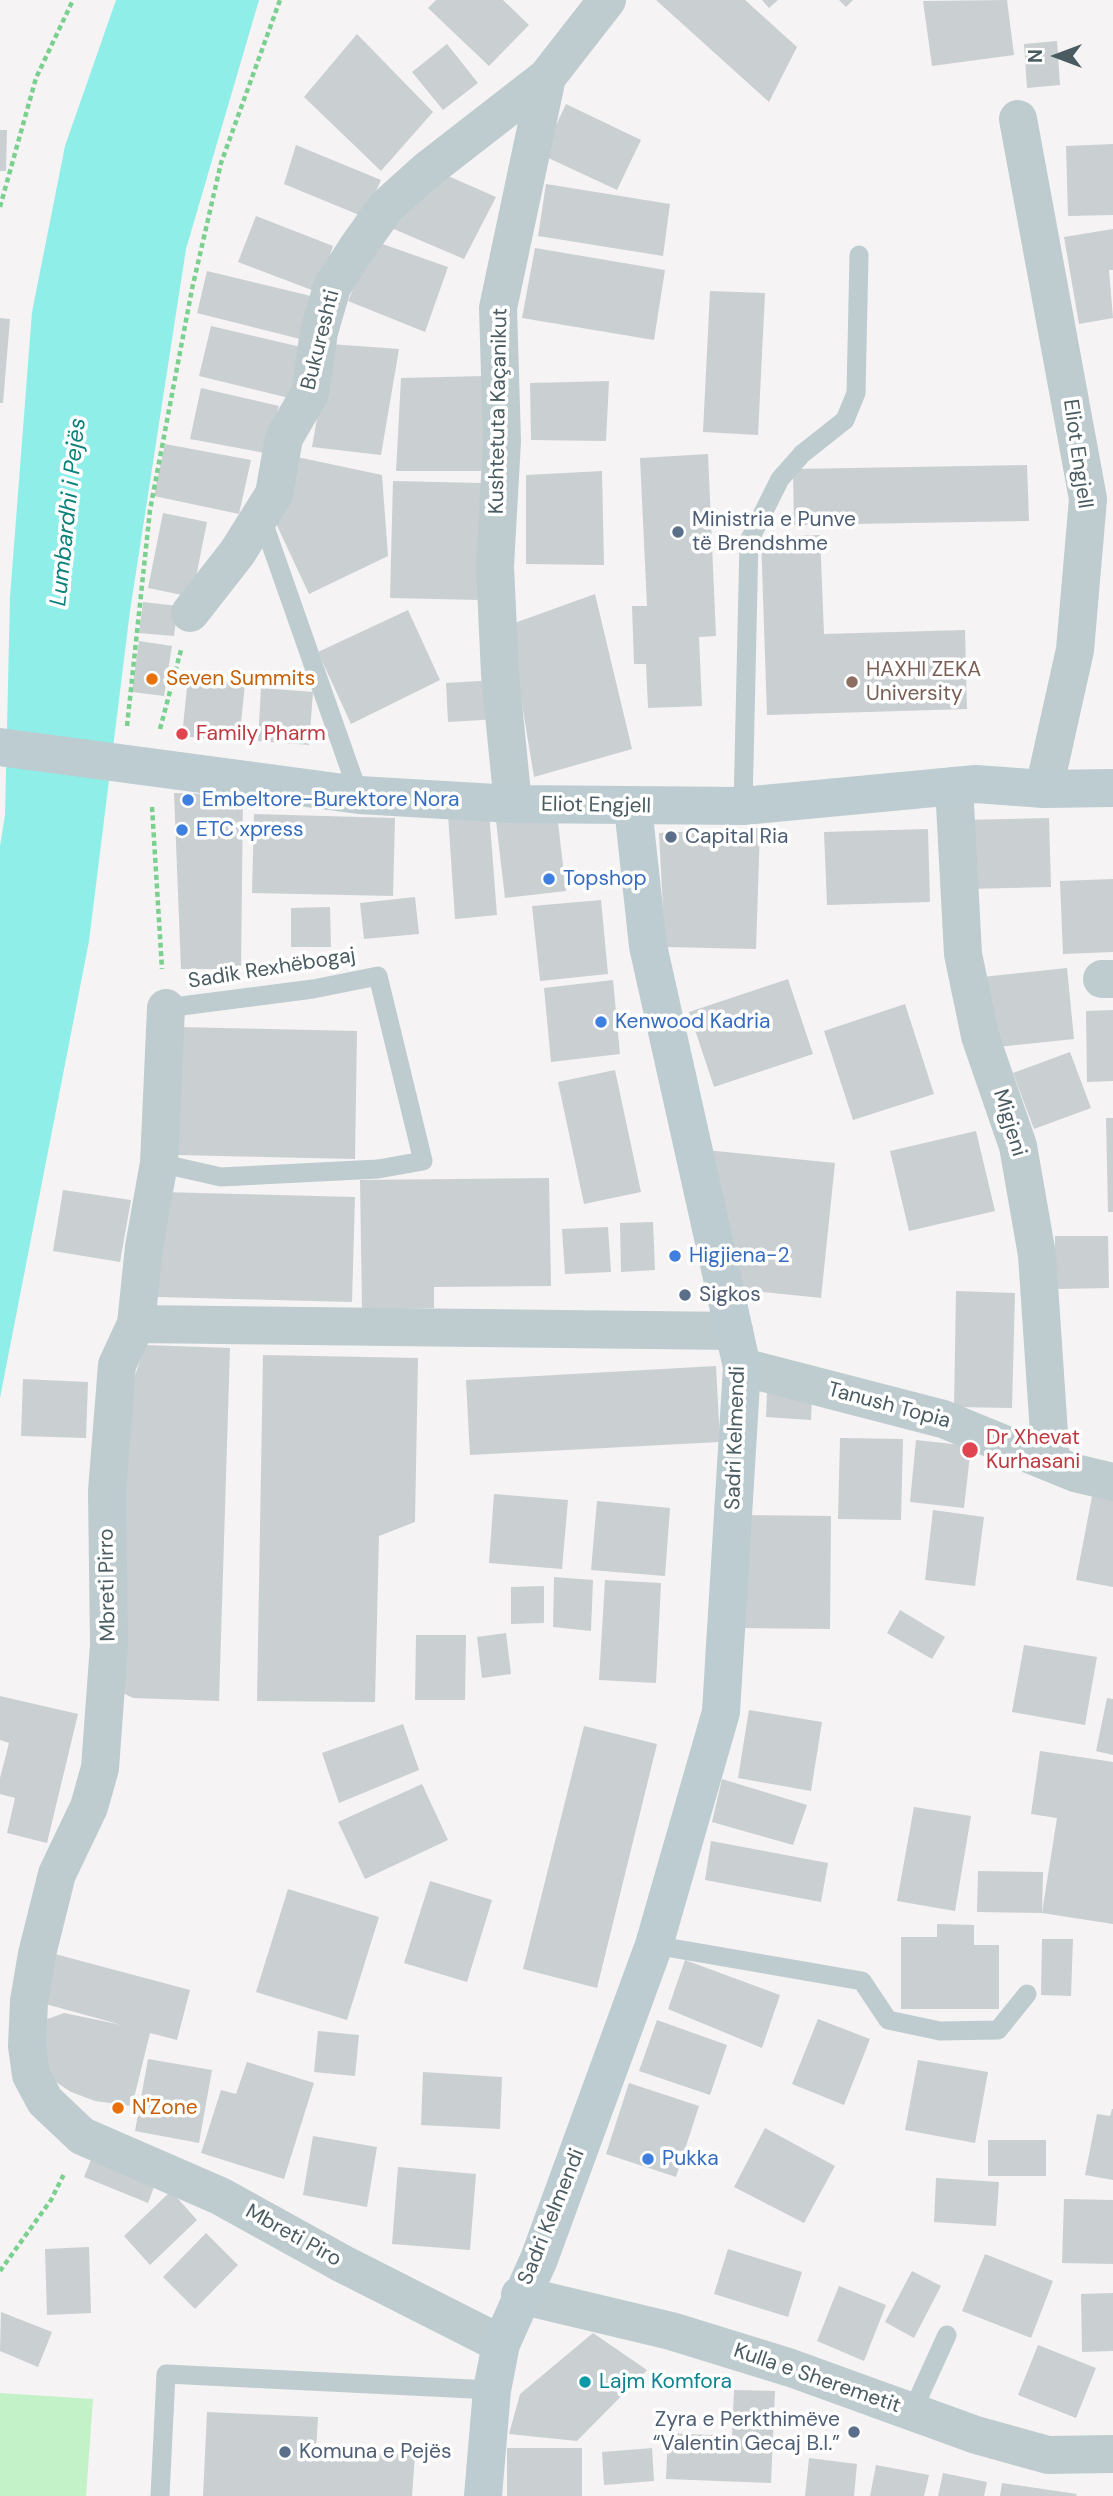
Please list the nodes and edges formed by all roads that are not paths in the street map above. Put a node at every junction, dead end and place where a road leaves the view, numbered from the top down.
1 (607, 0) edge
2 (547, 78) junction
3 (1018, 118) dead end
4 (859, 255) dead end
5 (261, 515) junction
6 (190, 613) road end
7 (0, 747) edge
8 (954, 786) junction
9 (1113, 788) edge
10 (1044, 789) junction
11 (359, 795) junction
12 (513, 804) junction
13 (743, 806) junction
14 (633, 807) junction
15 (166, 1008) joint
16 (159, 1163) junction
17 (136, 1324) junction
18 (738, 1349) junction
19 (1051, 1463) junction
20 (1113, 1482) edge
21 (654, 1945) junction
22 (1027, 1994) dead end
23 (82, 2136) joint
24 (520, 2295) junction
25 (947, 2335) dead end
26 (501, 2344) junction
27 (492, 2390) junction
28 (912, 2412) junction
29 (1113, 2454) edge
30 (160, 2496) edge
31 (483, 2496) edge

1 - 2 street, Kushtetuta Kaçanikut
2 - 5 street, Bukureshti
2 - 12 street, Kushtetuta Kaçanikut
3 - 10 street, Eliot Engjell
4 - 13 lane
5 - 6 street
5 - 11 lane
7 - 11 street, Eliot Engjell
8 - 10 street, Eliot Engjell
8 - 13 street, Eliot Engjell
8 - 19 street, Migjeni
9 - 10 street, Eliot Engjell
11 - 12 street, Eliot Engjell
12 - 14 street, Eliot Engjell
13 - 14 street, Eliot Engjell
14 - 18 street, Sadri Kelmendi
15 - 16 street, Mbreti Pirro
15 - 16 lane, Sadik Rexhëbogaj
16 - 17 street, Mbreti Pirro
17 - 18 street, Tanush Topia
17 - 23 street, Mbreti Pirro
18 - 19 street, Tanush Topia
18 - 21 street, Sadri Kelmendi
19 - 20 street, Tanush Topia
21 - 22 lane
21 - 24 street, Sadri Kelmendi
23 - 26 street, Mbreti Piro
24 - 26 street, Sadri Kelmendi
24 - 28 street, Kulla e Sheremetit
25 - 28 lane
26 - 27 street, Sadri Kelmendi
27 - 30 lane
27 - 31 street, Sadri Kelmendi
28 - 29 street, Kulla e Sheremetit

